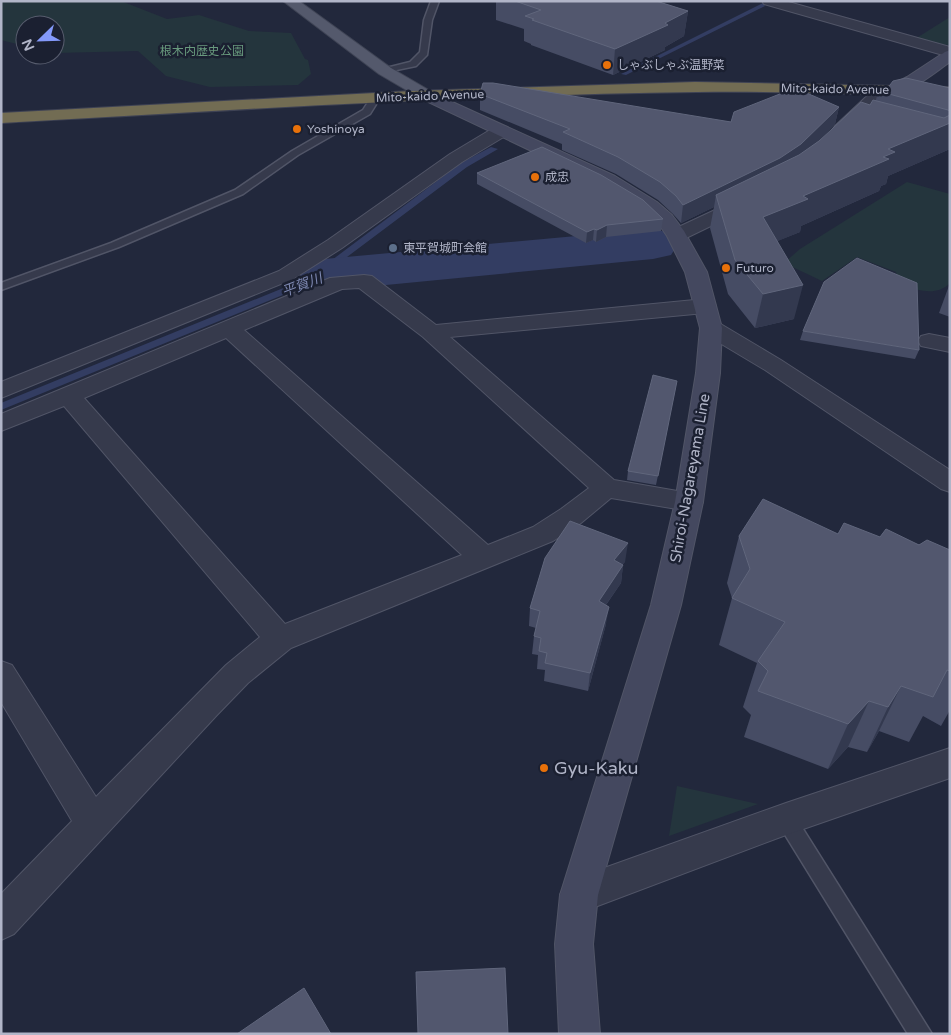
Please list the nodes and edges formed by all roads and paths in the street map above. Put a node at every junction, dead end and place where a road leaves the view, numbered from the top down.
1 (290, 1) edge
2 (435, 1) edge
3 (770, 1) edge
4 (950, 54) edge
5 (385, 71) junction
6 (894, 90) junction
7 (914, 91) junction
8 (950, 92) edge
9 (426, 95) junction
10 (375, 98) junction
11 (950, 108) edge
12 (1, 118) edge
13 (502, 131) junction
14 (830, 141) edge
15 (759, 194) edge
16 (677, 235) junction
17 (1, 287) edge
18 (708, 317) junction
19 (228, 328) junction
20 (431, 332) junction
21 (1, 391) edge
22 (68, 395) junction
23 (1, 423) edge
24 (950, 483) edge
25 (606, 488) junction
26 (689, 502) junction
27 (484, 558) junction
28 (280, 639) junction
29 (1, 674) edge
30 (950, 763) edge
31 (786, 819) junction
32 (93, 823) junction
33 (580, 895) junction
34 (1, 921) edge
35 (580, 1034) edge
36 (921, 1034) edge

1 - 5 main road
2 - 5 lane
3 - 4 street
4 - 6 main road
5 - 9 main road
6 - 7 highway, Mito-kaido Avenue
6 - 9 highway, Mito-kaido Avenue
6 - 14 street
7 - 8 highway, Mito-kaido Avenue
7 - 11 street
9 - 10 highway, Mito-kaido Avenue
9 - 13 main road, Shiroi-Nagareyama Line
10 - 12 highway, Mito-kaido Avenue
10 - 17 lane
13 - 16 main road, Shiroi-Nagareyama Line
13 - 21 street
15 - 16 street
16 - 18 main road, Shiroi-Nagareyama Line
18 - 20 street
18 - 24 street
18 - 26 main road, Shiroi-Nagareyama Line
19 - 20 street
19 - 22 street
19 - 27 street
20 - 25 street
22 - 23 street
22 - 28 street
25 - 26 street
25 - 27 street
26 - 33 main road, Shiroi-Nagareyama Line
27 - 28 street
28 - 32 street
29 - 32 street
30 - 31 street
31 - 33 street
31 - 36 lane
32 - 34 street
33 - 35 main road, Shiroi-Nagareyama Line

